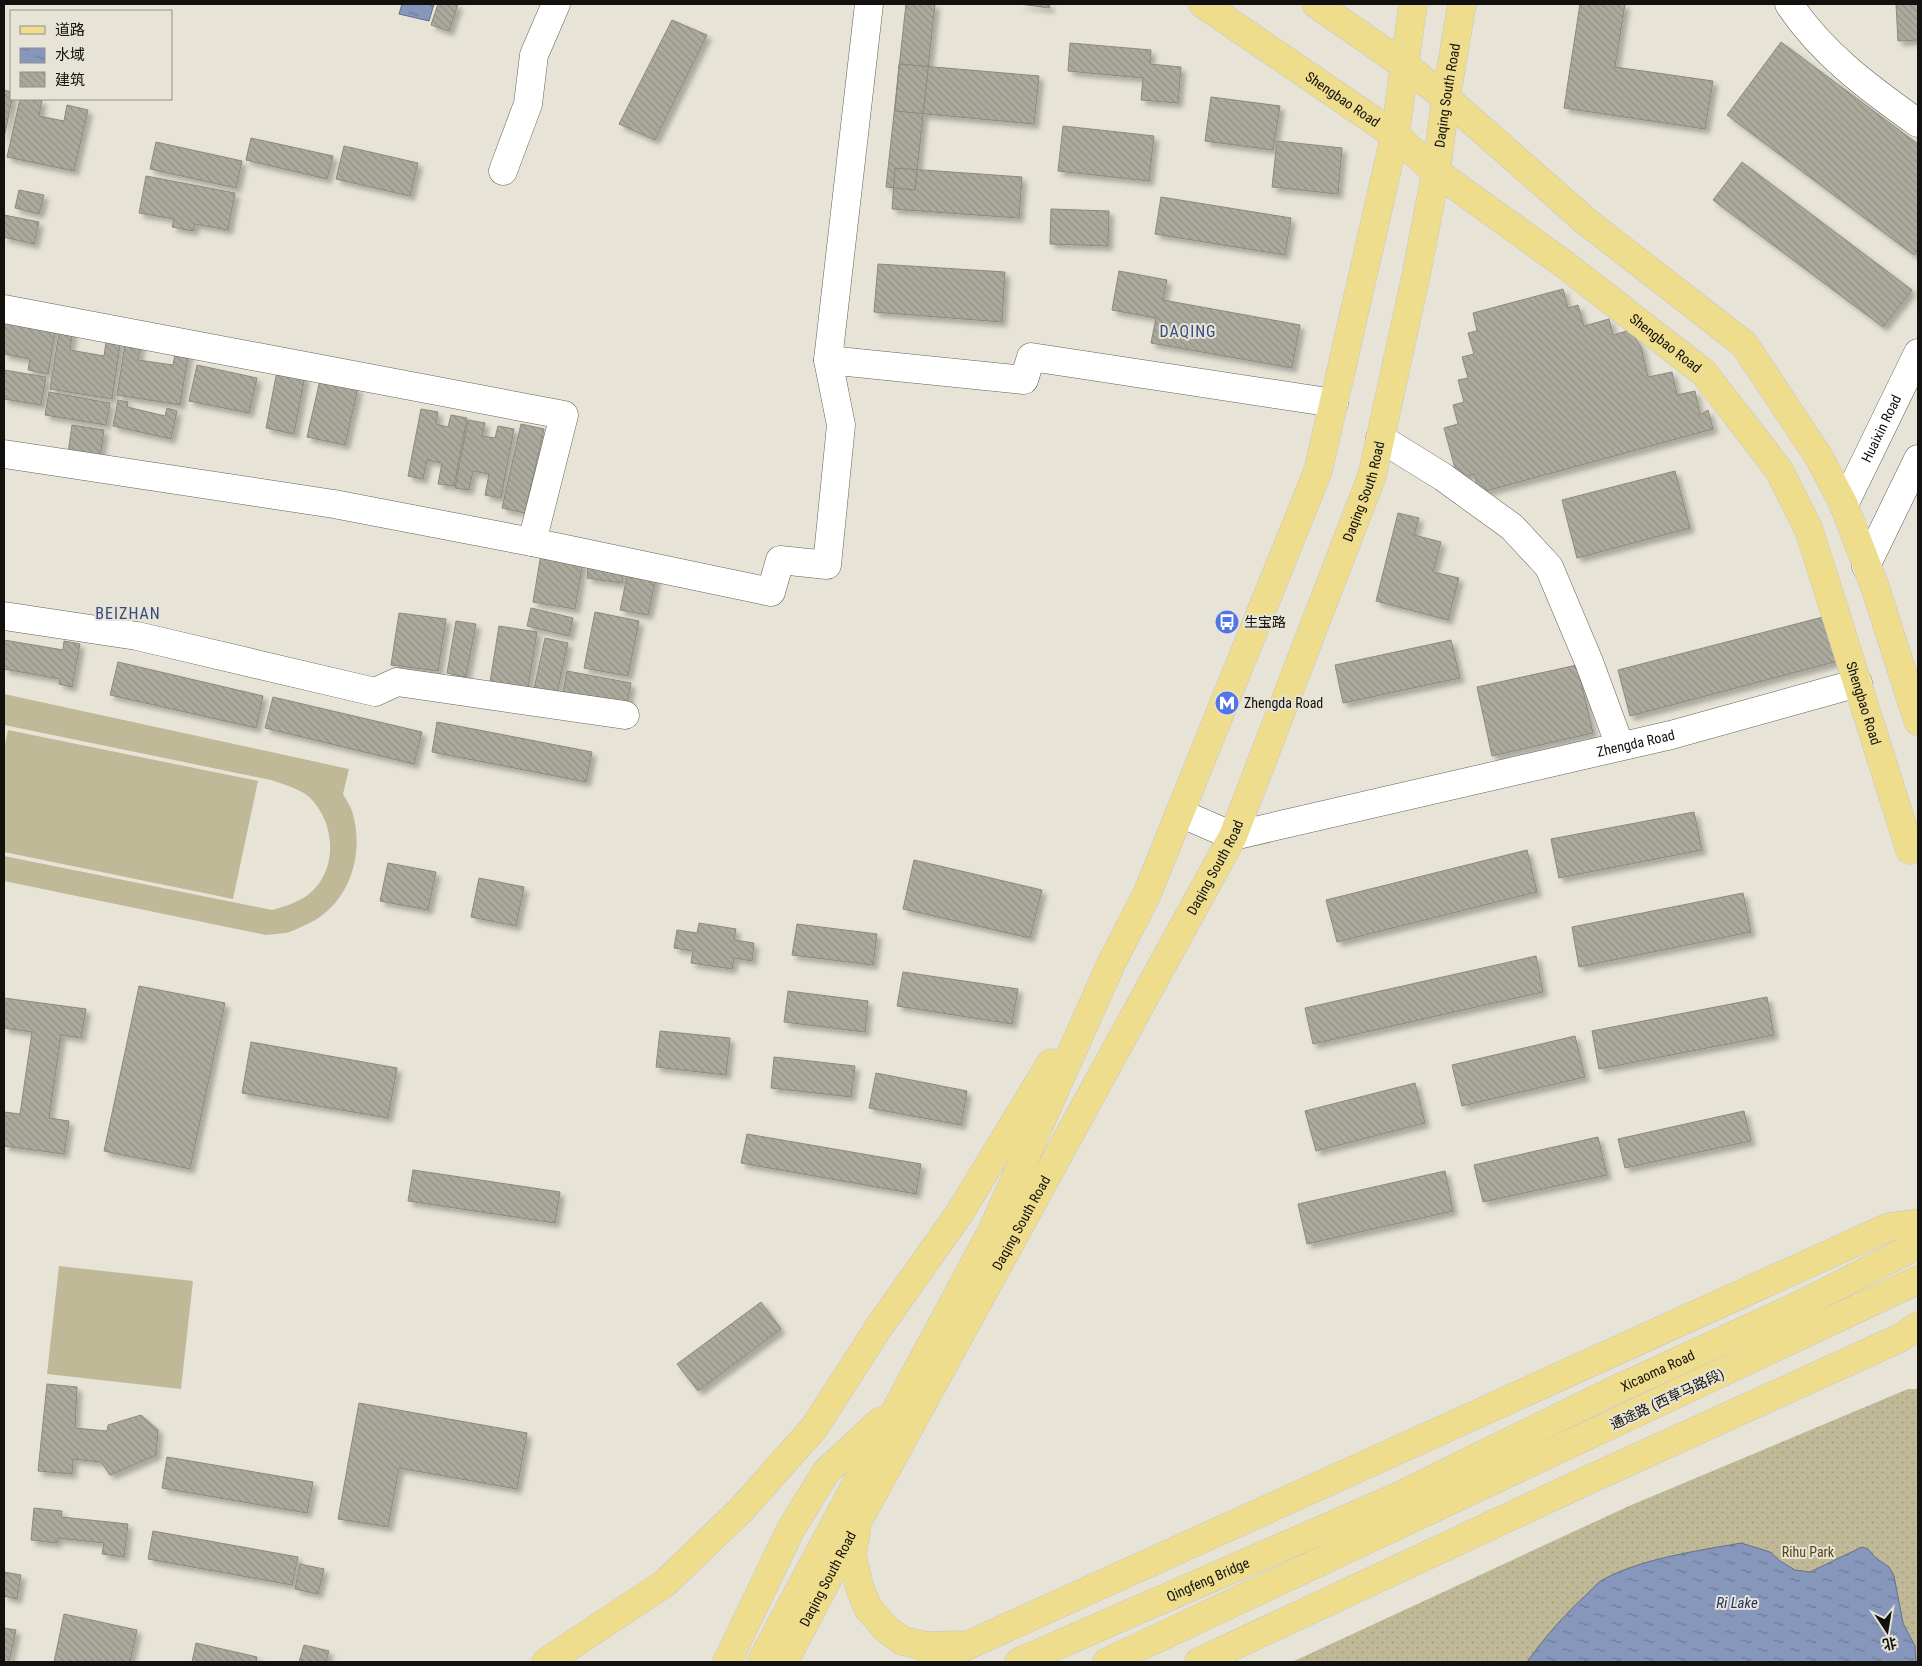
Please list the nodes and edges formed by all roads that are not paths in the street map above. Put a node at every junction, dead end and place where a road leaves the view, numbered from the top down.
1 (556, 4) edge
2 (869, 4) edge
3 (1203, 4) edge
4 (1316, 4) edge
5 (1413, 4) edge
6 (1462, 4) edge
7 (1789, 4) edge
8 (1404, 65) junction
9 (1446, 98) junction
10 (1918, 123) edge
11 (1395, 135) junction
12 (503, 171) dead end
13 (1436, 172) junction
14 (4, 308) edge
15 (1918, 353) edge
16 (828, 360) junction
17 (1334, 403) junction
18 (1380, 438) junction
19 (4, 454) edge
20 (1918, 459) edge
21 (1844, 505) junction
22 (532, 542) junction
23 (1866, 566) junction
24 (4, 616) edge
25 (1858, 683) junction
26 (625, 714) dead end
27 (1918, 721) edge
28 (1620, 746) junction
29 (1180, 813) junction
30 (1234, 836) junction
31 (1910, 850) dead end
32 (1111, 964) junction
33 (1918, 1223) edge
34 (1918, 1245) edge
35 (1918, 1280) edge
36 (1918, 1326) edge
37 (897, 1407) junction
38 (1397, 1497) joint
39 (859, 1519) junction
40 (968, 1645) junction
41 (546, 1662) edge
42 (727, 1662) edge
43 (761, 1662) edge
44 (784, 1662) edge
45 (931, 1662) edge
46 (1019, 1662) edge
47 (1108, 1662) edge
48 (1199, 1662) edge

1 - 12 street
2 - 16 street
3 - 11 main road, Shengbao Road
4 - 8 main road
5 - 8 main road, Daqing South Road
6 - 9 main road, Daqing South Road
7 - 10 street
8 - 9 main road
8 - 11 main road, Daqing South Road
9 - 13 main road, Daqing South Road
9 - 21 main road
11 - 13 main road, Shengbao Road
11 - 17 main road, Daqing South Road
13 - 18 main road, Daqing South Road
13 - 25 main road, Shengbao Road
14 - 22 street
15 - 21 street, Huaixin Road
16 - 17 street
16 - 22 street
17 - 29 main road, Daqing South Road
18 - 28 street
18 - 30 main road, Daqing South Road
19 - 22 street
20 - 23 street
21 - 23 main road
23 - 27 main road
24 - 26 street
25 - 28 street, Zhengda Road
25 - 31 main road, Shengbao Road
28 - 30 street, Zhengda Road
29 - 30 street
29 - 32 main road, Daqing South Road
30 - 39 main road, Daqing South Road
32 - 37 main road, Daqing South Road
32 - 41 main road
33 - 40 main road
34 - 38 main road, Xicaoma Road
35 - 47 main road, 通途路 (西草马路段)
36 - 48 main road
37 - 42 main road
37 - 43 main road, Daqing South Road
38 - 46 main road, Qingfeng Bridge
39 - 40 main road
39 - 44 main road, Daqing South Road
40 - 45 main road

